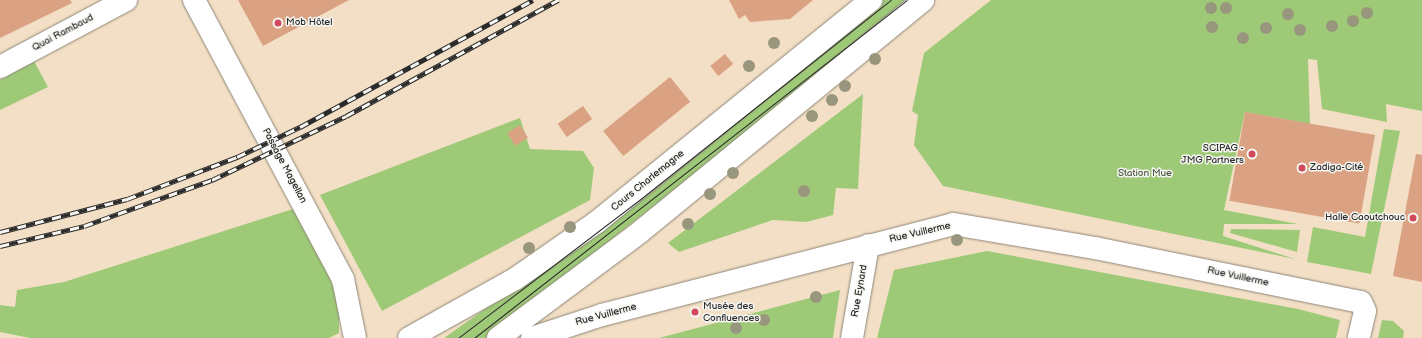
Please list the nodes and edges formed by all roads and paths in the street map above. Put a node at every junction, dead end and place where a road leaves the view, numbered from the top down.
1 (126, 0) edge
2 (194, 0) edge
3 (871, 0) edge
4 (924, 0) edge
5 (0, 67) edge
6 (868, 245) junction
7 (561, 333) edge
8 (409, 335) edge
9 (355, 338) edge
10 (498, 338) edge
11 (532, 338) edge
12 (852, 338) edge
13 (1359, 338) edge

1 - 5 street, Quai Rambaud
2 - 9 street, Passage Magellan
3 - 8 street, Cours Charlemagne
4 - 10 street
6 - 7 street, Rue Vuillerme
6 - 12 street, Rue Eynard
6 - 13 street, Rue Vuillerme
7 - 11 street, Rue Vuillerme

